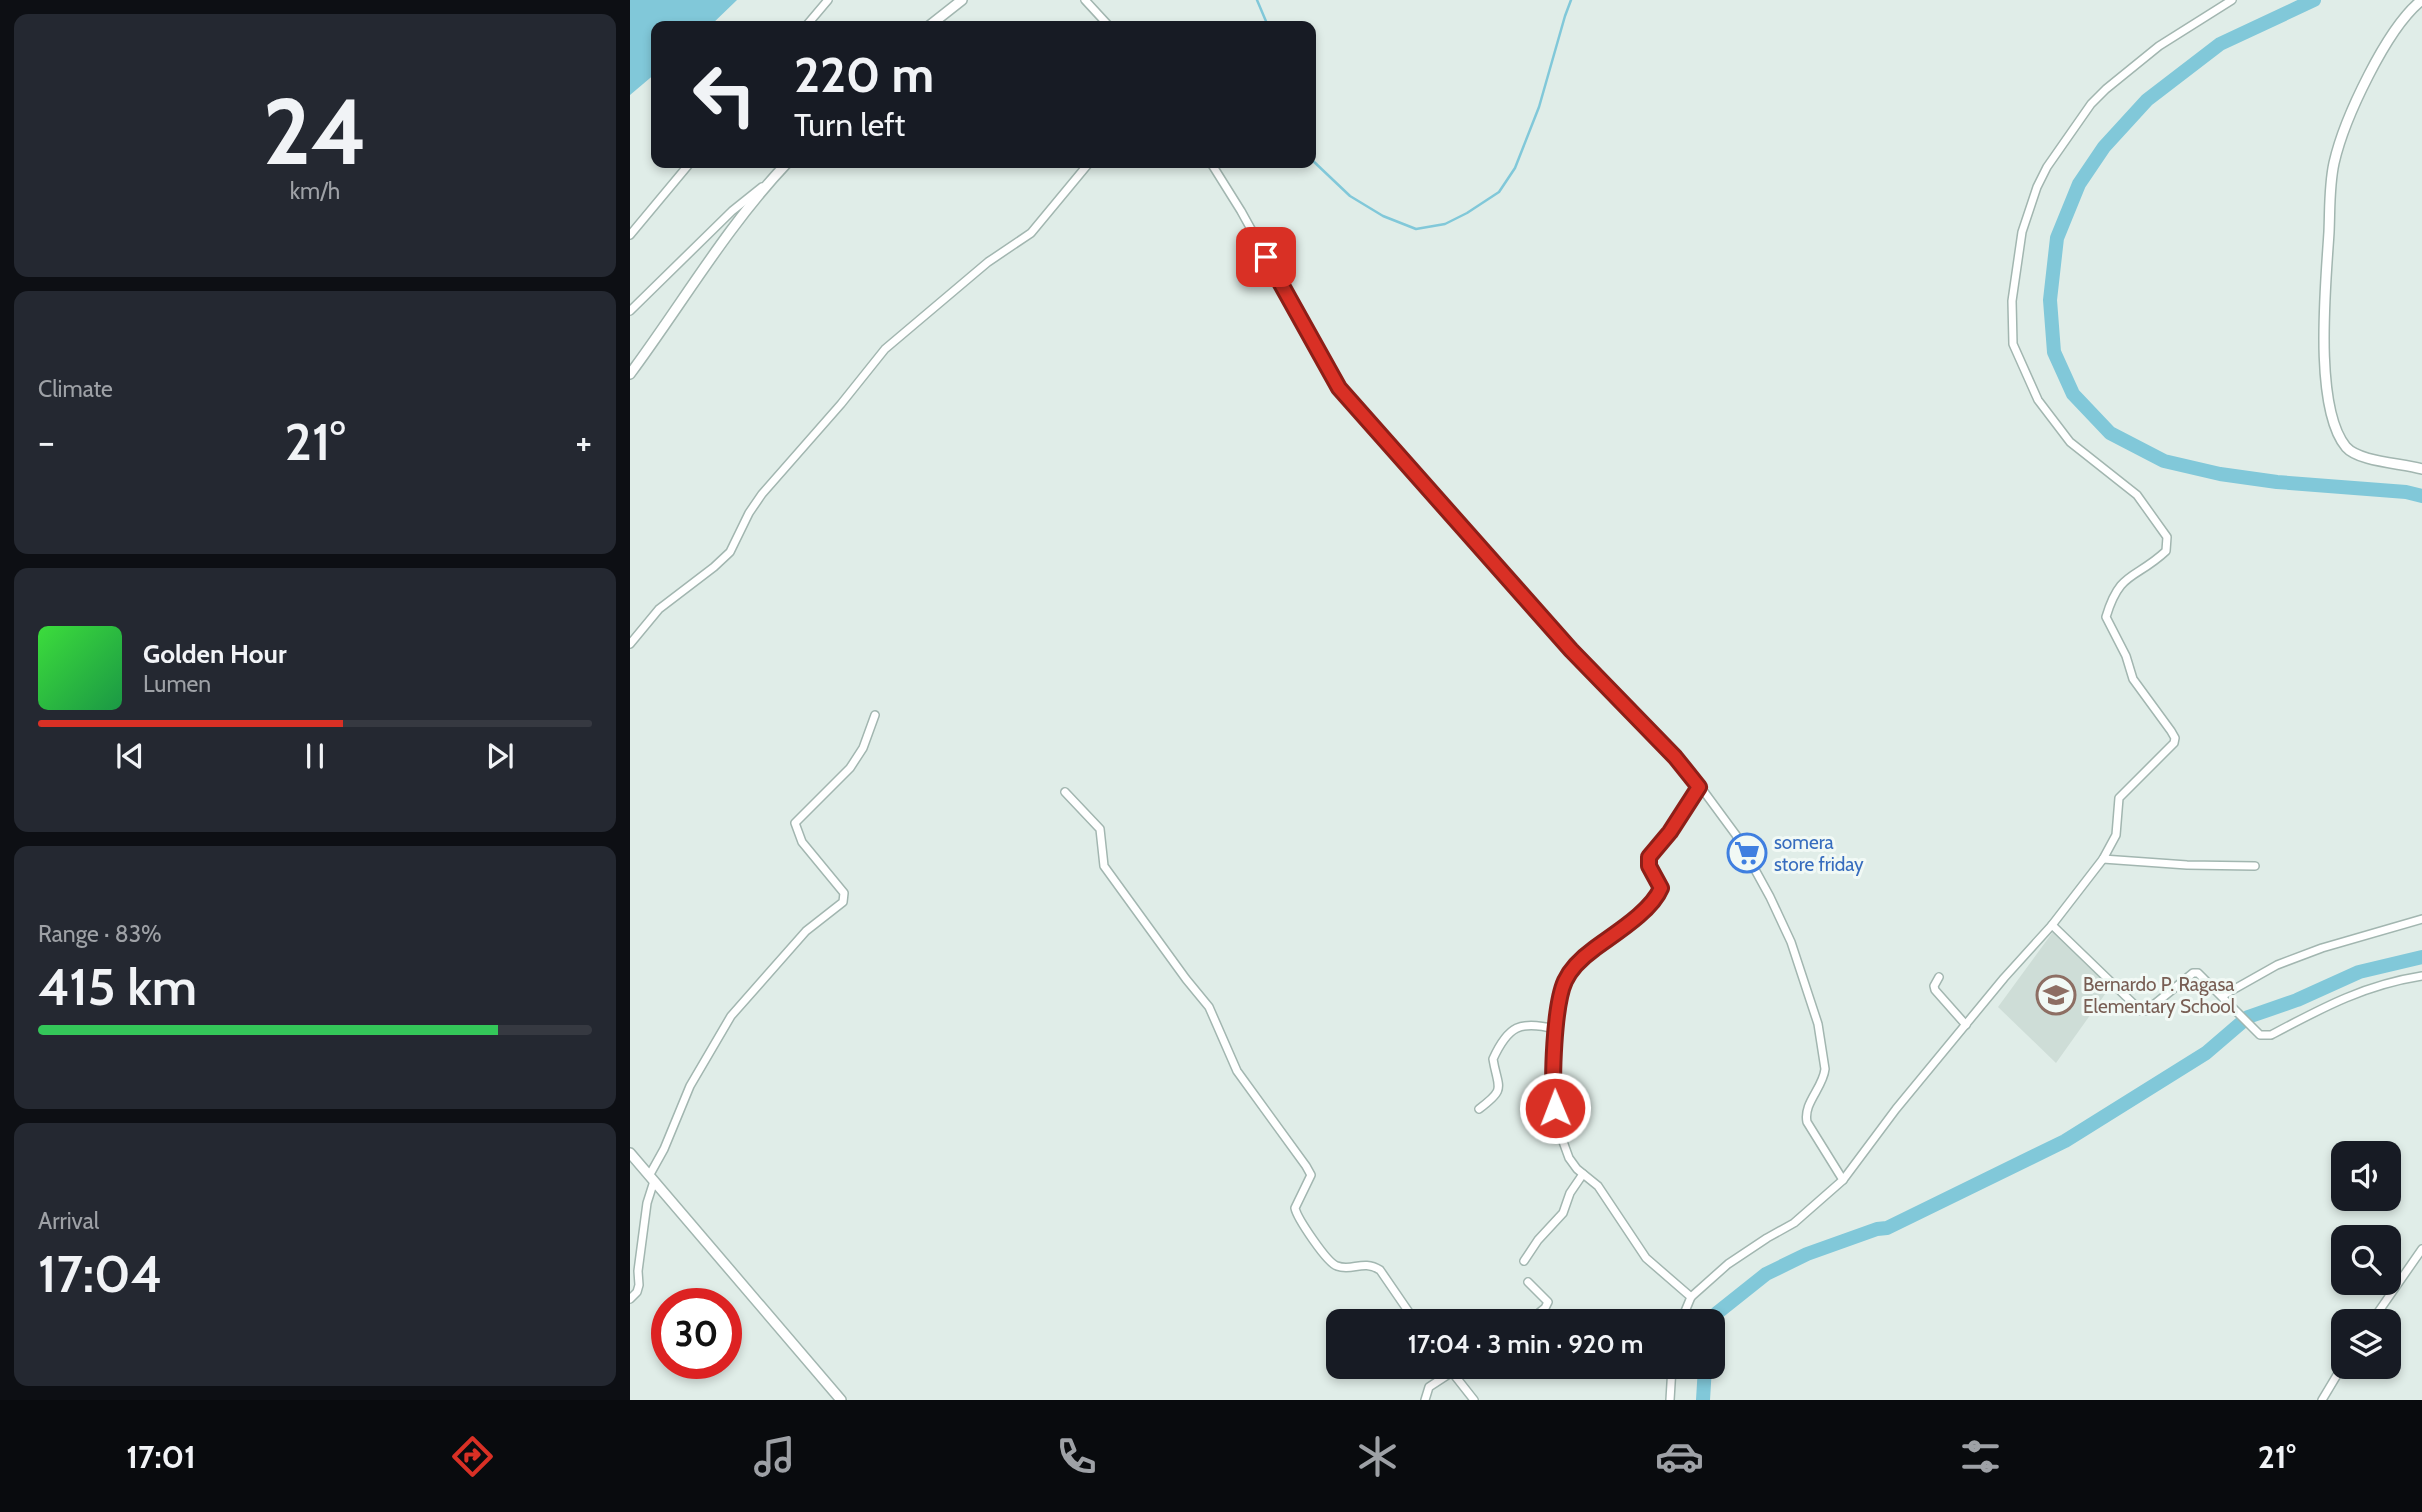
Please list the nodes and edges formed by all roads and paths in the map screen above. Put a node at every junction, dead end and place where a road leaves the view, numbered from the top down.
1 (828, 0) edge
2 (962, 0) edge
3 (1085, 0) edge
4 (2232, 0) edge
5 (2422, 0) edge
6 (810, 21) edge
7 (935, 21) edge
8 (1104, 21) edge
9 (686, 168) edge
10 (782, 168) edge
11 (1085, 168) edge
12 (1214, 168) edge
13 (769, 181) junction
14 (630, 235) edge
15 (630, 310) edge
16 (630, 374) edge
17 (2422, 469) edge
18 (630, 644) edge
19 (875, 715) dead end
20 (1699, 787) junction
21 (1065, 792) dead end
22 (2103, 859) junction
23 (2255, 866) dead end
24 (2422, 919) edge
25 (2052, 925) junction
26 (2422, 976) edge
27 (1939, 977) dead end
28 (2222, 996) junction
29 (1966, 1025) junction
30 (1555, 1029) junction
31 (1479, 1109) dead end
32 (630, 1153) edge
33 (1583, 1174) junction
34 (652, 1178) junction
35 (1843, 1180) junction
36 (2422, 1249) edge
37 (1524, 1261) dead end
38 (1528, 1282) dead end
39 (1691, 1297) junction
40 (630, 1299) edge
41 (1407, 1309) edge
42 (1544, 1309) edge
43 (1686, 1309) edge
44 (2380, 1309) edge
45 (1441, 1379) edge
46 (1458, 1379) edge
47 (1670, 1379) edge
48 (2335, 1379) edge
49 (841, 1400) edge
50 (1425, 1400) edge
51 (1474, 1400) edge
52 (1671, 1400) edge
53 (2322, 1400) edge

1 - 6 street
2 - 7 street
3 - 8 street
4 - 22 street
5 - 17 street
9 - 14 street
10 - 13 street
11 - 18 street
12 - 20 street
13 - 15 street
13 - 16 street
19 - 34 street
20 - 30 street
20 - 35 street
21 - 41 street
22 - 23 street
22 - 25 street
24 - 28 street
25 - 28 street
25 - 29 street
26 - 28 street
27 - 29 street
29 - 35 street
30 - 31 street
30 - 33 street
32 - 34 street
33 - 37 street
33 - 39 street
34 - 40 street
34 - 49 street
35 - 39 street
36 - 44 street
38 - 42 street
39 - 43 street
45 - 50 street
46 - 51 street
47 - 52 street
48 - 53 street

